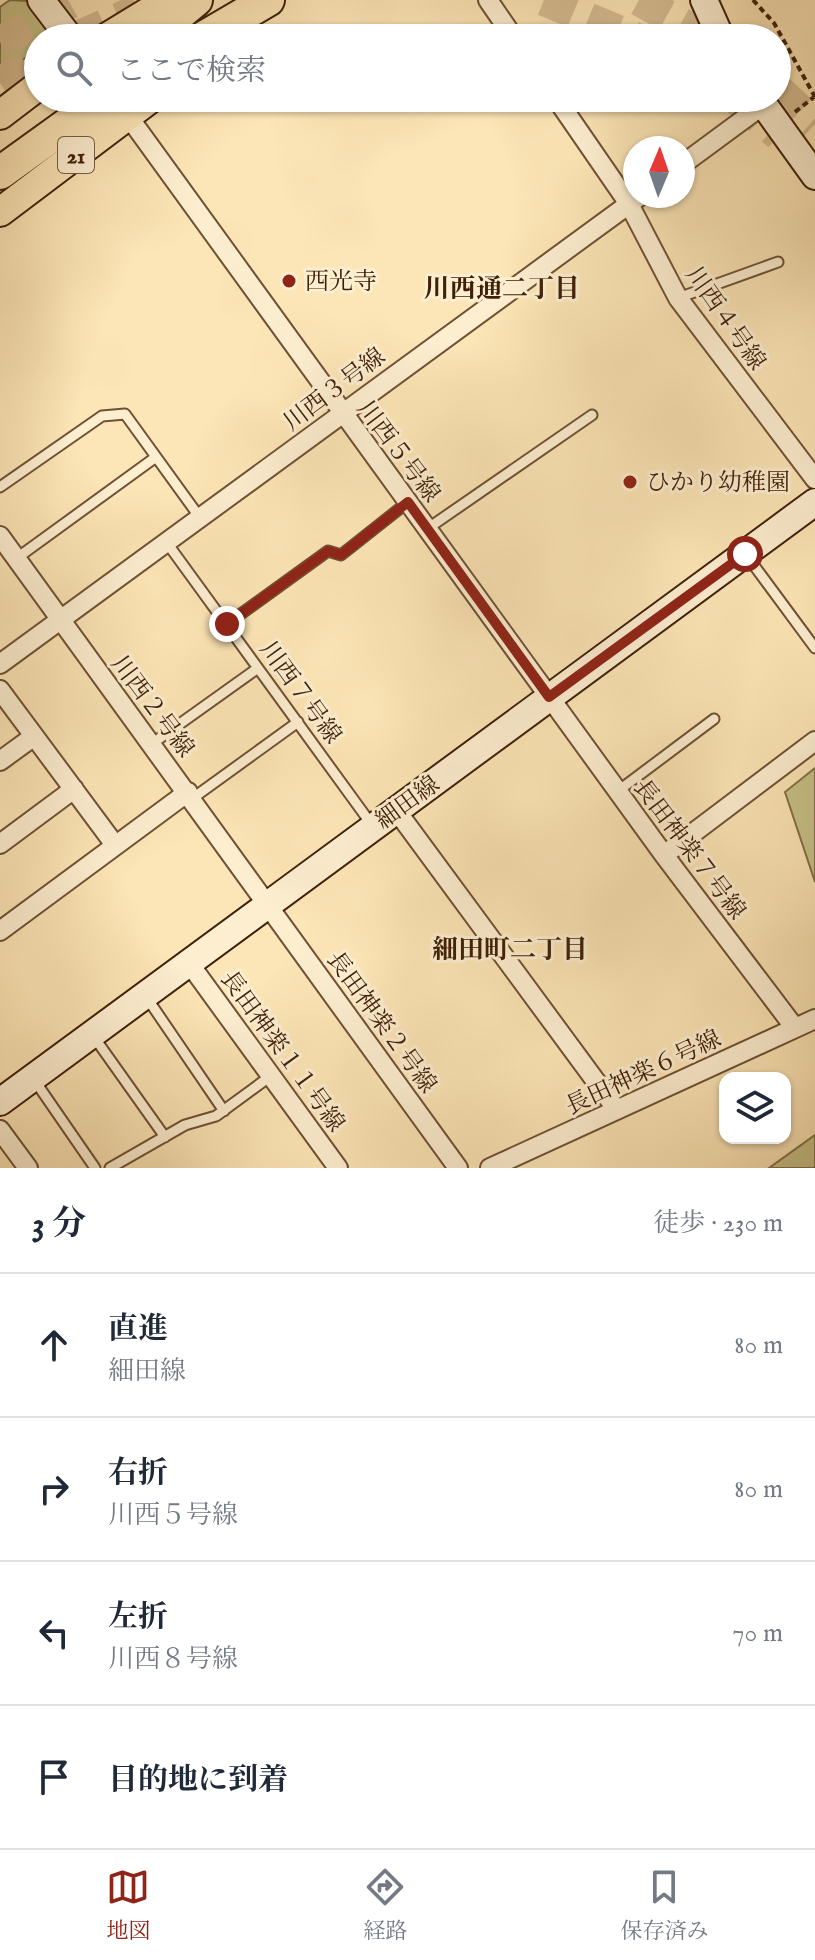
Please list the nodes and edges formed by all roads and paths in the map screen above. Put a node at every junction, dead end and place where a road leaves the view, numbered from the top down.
1 (41, 0) edge
2 (168, 0) edge
3 (196, 0) edge
4 (268, 0) edge
5 (279, 0) edge
6 (488, 0) edge
7 (704, 0) edge
8 (753, 0) edge
9 (59, 24) edge
10 (129, 24) tunnel mouth
11 (167, 24) tunnel mouth
12 (227, 24) edge
13 (247, 24) edge
14 (504, 24) edge
15 (715, 24) edge
16 (775, 24) edge
17 (791, 54) edge
18 (24, 97) edge
19 (815, 97) edge
20 (55, 112) edge
21 (107, 112) edge
22 (110, 112) edge
23 (120, 112) edge
24 (567, 112) edge
25 (748, 112) edge
26 (768, 112) tunnel mouth
27 (793, 113) dead end
28 (0, 115) edge
29 (0, 152) edge
30 (695, 154) edge
31 (0, 173) edge
32 (815, 176) edge
33 (623, 186) edge
34 (623, 208) edge
35 (638, 208) edge
36 (0, 212) edge
37 (778, 262) dead end
38 (678, 298) junction
39 (341, 413) junction
40 (592, 415) dead end
41 (156, 457) junction
42 (815, 479) edge
43 (0, 487) edge
44 (408, 502) junction
45 (815, 502) edge
46 (201, 519) junction
47 (427, 529) junction
48 (0, 536) edge
49 (167, 543) junction
50 (745, 554) junction
51 (17, 558) junction
52 (58, 621) junction
53 (227, 624) junction
54 (815, 648) edge
55 (0, 664) edge
56 (258, 668) junction
57 (0, 690) edge
58 (549, 697) junction
59 (714, 719) dead end
60 (298, 722) junction
61 (33, 737) junction
62 (815, 741) edge
63 (153, 743) junction
64 (0, 761) edge
65 (74, 789) junction
66 (617, 791) junction
67 (190, 795) junction
68 (396, 810) junction
69 (374, 827) junction
70 (0, 844) edge
71 (115, 845) junction
72 (664, 855) junction
73 (268, 905) junction
74 (0, 931) edge
75 (189, 963) junction
76 (145, 995) junction
77 (815, 1019) edge
78 (795, 1028) junction
79 (92, 1034) junction
80 (272, 1075) junction
81 (33, 1078) junction
82 (0, 1102) edge
83 (617, 1110) junction
84 (224, 1111) junction
85 (0, 1130) edge
86 (165, 1137) junction
87 (28, 1168) edge
88 (95, 1168) edge
89 (110, 1168) edge
90 (338, 1168) edge
91 (458, 1168) edge
92 (490, 1168) edge

1 - 9 street
2 - 10 main road
3 - 11 highway
4 - 12 highway
5 - 13 main road
6 - 14 street
7 - 15 street
8 - 16 path
17 - 19 path
18 - 28 main road
19 - 27 path
20 - 29 highway
21 - 31 highway
22 - 36 main road, 21
23 - 39 street, 川西５号線
24 - 33 street, 川西４号線
25 - 30 street
26 - 32 street
34 - 39 street, 川西３号線
35 - 38 street, 川西４号線
37 - 38 lane
38 - 42 street, 川西４号線
39 - 44 street, 川西５号線
39 - 46 street, 川西３号線
40 - 47 lane
41 - 43 lane
41 - 46 lane
41 - 51 lane
44 - 47 street, 川西５号線
44 - 53 lane
45 - 50 street, 細田線
46 - 49 street, 川西３号線
47 - 58 street, 川西５号線
48 - 51 street, 川西２号線
49 - 52 street, 川西３号線
49 - 53 lane, 川西７号線
50 - 54 lane
50 - 58 street, 細田線
51 - 52 street, 川西２号線
52 - 55 street, 川西３号線
52 - 63 street, 川西２号線
53 - 56 lane, 川西７号線
56 - 60 lane, 川西７号線
56 - 63 lane
57 - 61 street
58 - 66 street, 長田神楽７号線
58 - 68 street, 細田線
59 - 66 lane
60 - 67 lane
60 - 69 lane, 川西７号線
61 - 64 street
61 - 65 street
62 - 72 street
63 - 67 street, 川西２号線
65 - 70 street
65 - 71 street
66 - 72 street, 長田神楽７号線
67 - 71 street
67 - 73 street, 川西２号線
68 - 69 street, 細田線
68 - 83 street
69 - 73 street, 細田線
71 - 74 street
72 - 78 street, 長田神楽７号線
73 - 75 street, 細田線
73 - 91 street, 長田神楽２号線
75 - 76 street, 細田線
75 - 80 street, 長田神楽１１号線
76 - 79 street, 細田線
76 - 84 lane
77 - 78 street, 長田神楽６号線
78 - 83 street, 長田神楽６号線
79 - 81 street, 細田線
79 - 86 lane
80 - 84 lane
80 - 90 street, 長田神楽１１号線
81 - 82 street, 細田線
81 - 88 lane
83 - 92 street, 長田神楽６号線
84 - 86 lane
85 - 87 street
86 - 89 lane

